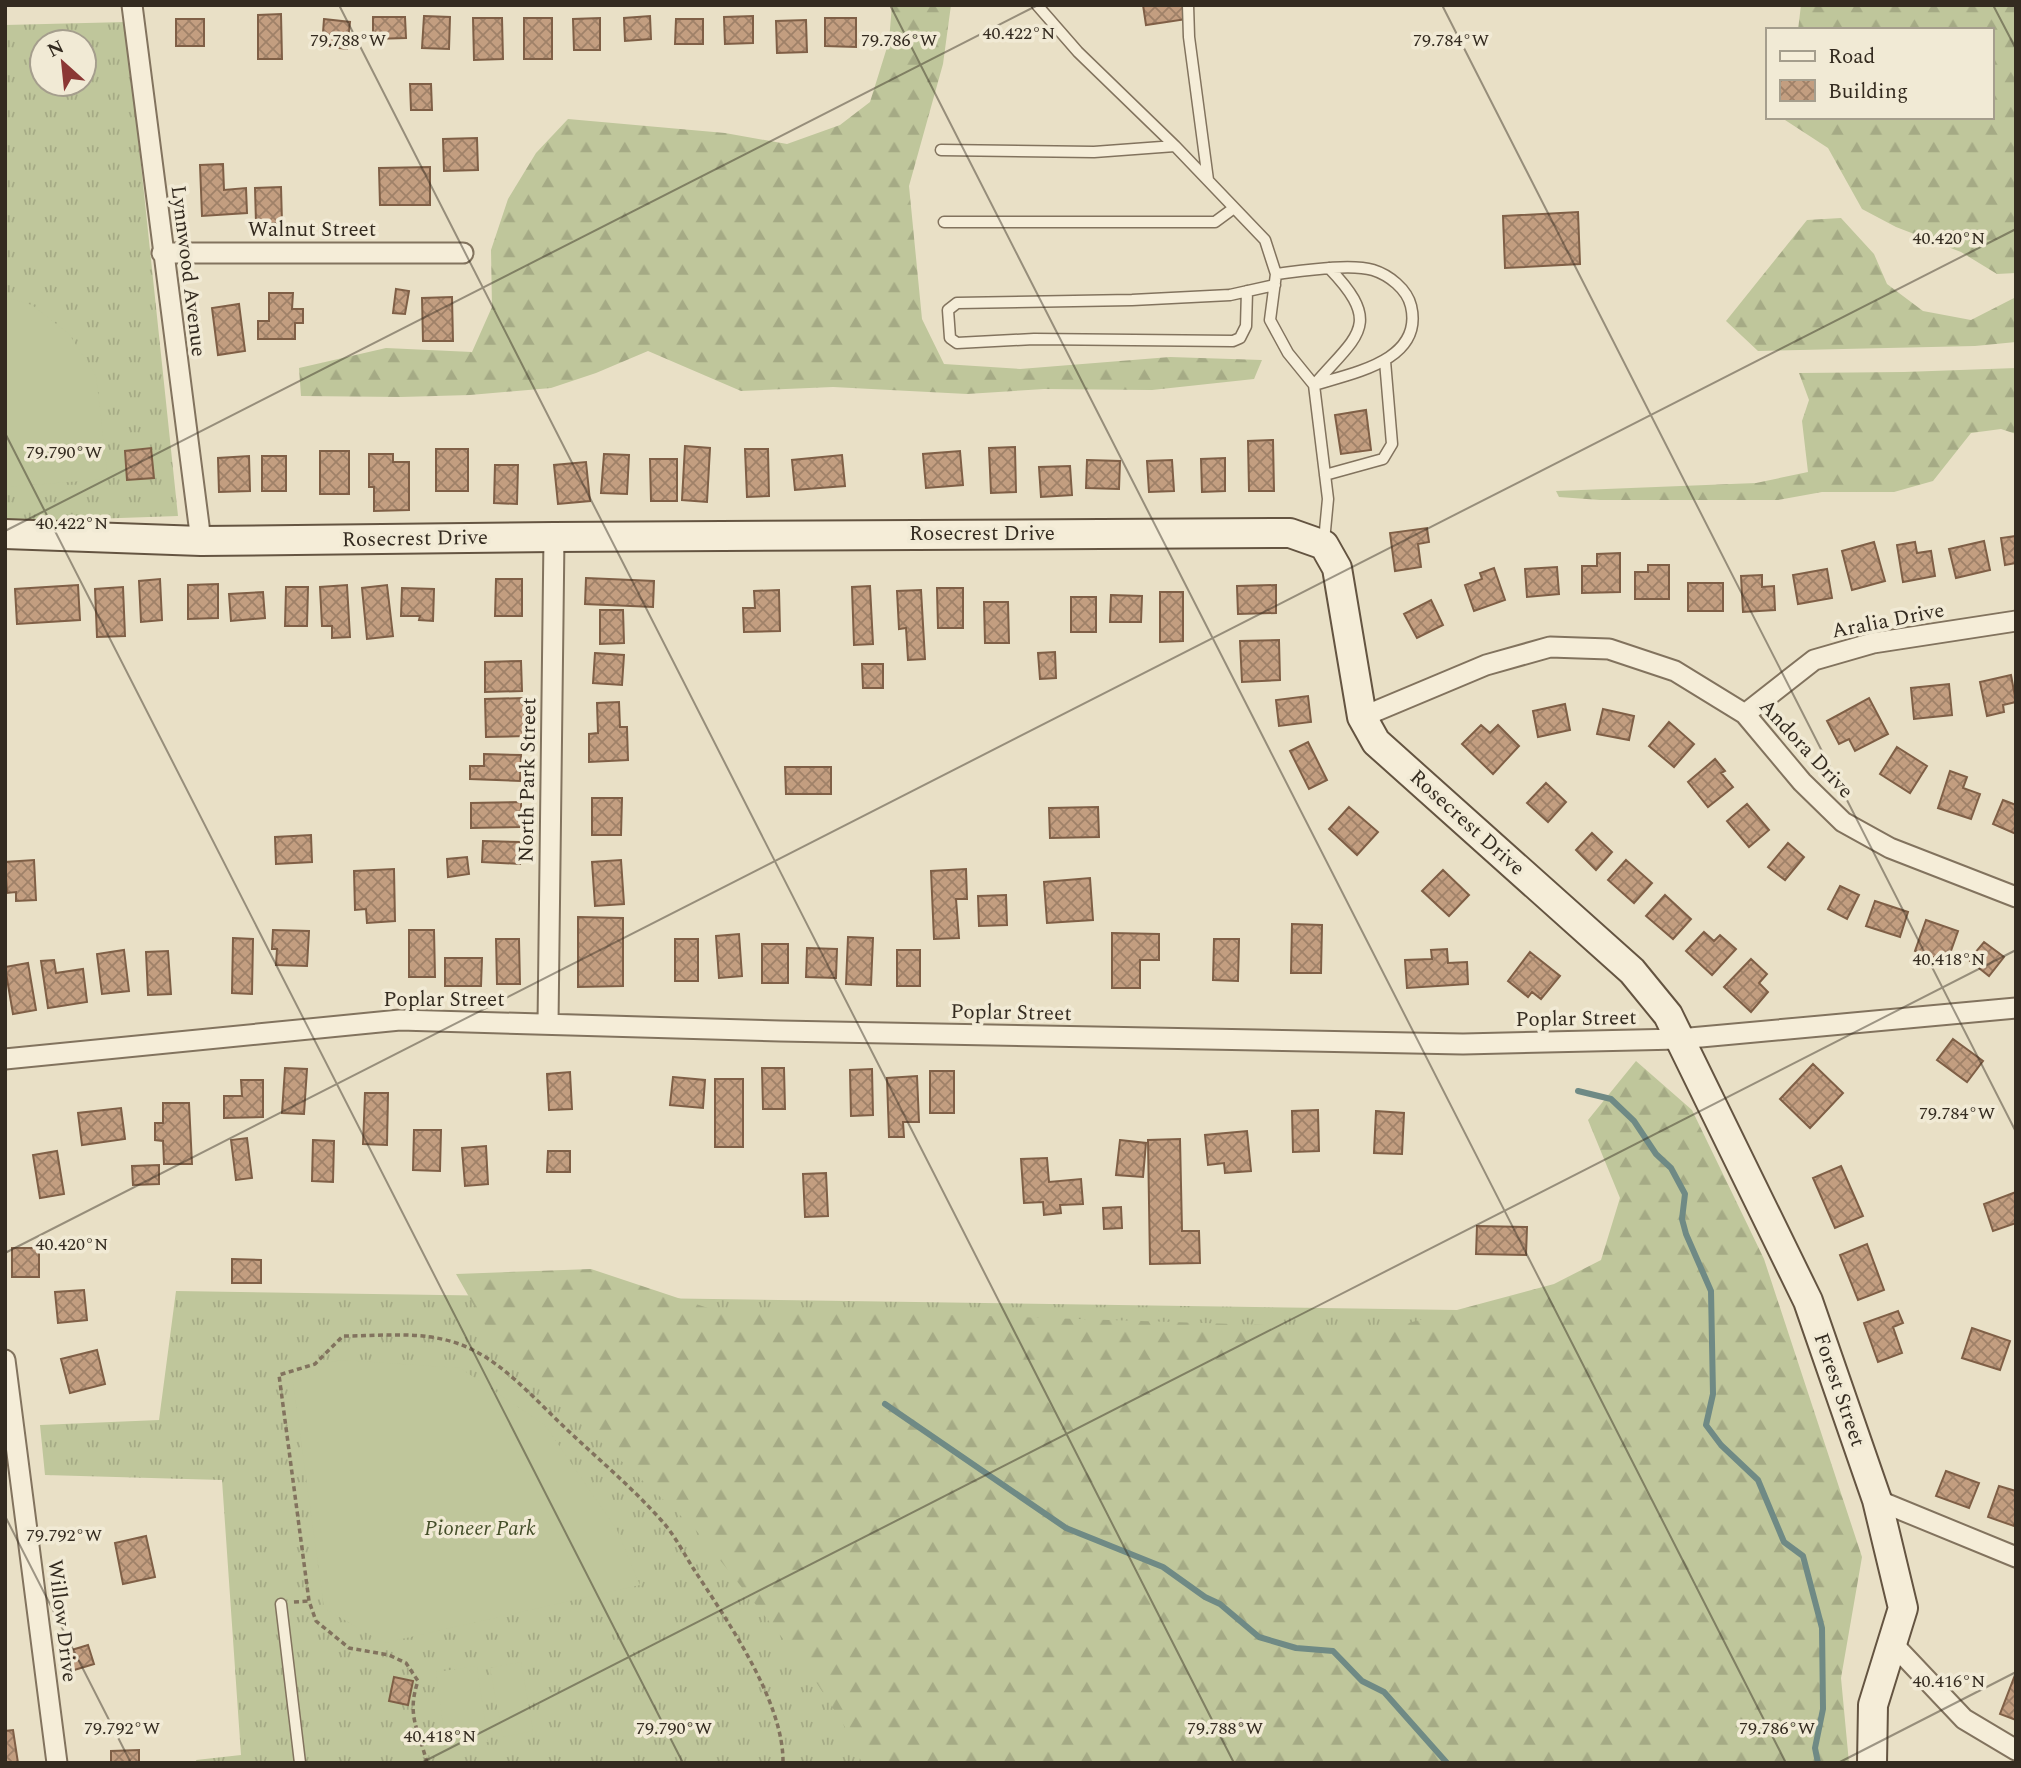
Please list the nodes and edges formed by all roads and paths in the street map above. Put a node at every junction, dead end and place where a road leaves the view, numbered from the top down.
1 (132, 5) edge
2 (1037, 5) edge
3 (1188, 5) edge
4 (1175, 146) junction
5 (941, 149) dead end
6 (1208, 180) junction
7 (1234, 208) junction
8 (944, 222) dead end
9 (162, 253) junction
10 (463, 253) dead end
11 (1329, 268) junction
12 (1276, 274) junction
13 (1275, 285) junction
14 (1247, 291) junction
15 (1385, 361) junction
16 (1314, 385) junction
17 (1325, 475) junction
18 (5, 534) edge
19 (554, 537) junction
20 (201, 541) junction
21 (1324, 545) junction
22 (2016, 621) edge
23 (1745, 714) junction
24 (1363, 717) junction
25 (2016, 897) edge
26 (2016, 1009) edge
27 (548, 1024) junction
28 (1679, 1039) junction
29 (5, 1059) edge
30 (5, 1360) edge
31 (1877, 1500) junction
32 (2016, 1557) edge
33 (281, 1604) dead end
34 (1893, 1644) junction
35 (2016, 1750) edge
36 (57, 1763) edge
37 (300, 1763) edge
38 (427, 1763) edge
39 (783, 1763) edge
40 (1872, 1763) edge

1 - 9 street, Lynnwood Avenue
2 - 4 lane
3 - 6 lane
4 - 5 lane
4 - 6 lane
6 - 7 lane
7 - 8 lane
7 - 12 lane
9 - 10 street, Walnut Street
9 - 20 street, Lynnwood Avenue
11 - 12 lane
11 - 15 lane
11 - 16 lane
12 - 13 lane
13 - 14 lane
13 - 16 lane
14 - 14 lane
15 - 16 lane
15 - 17 lane
16 - 17 lane
17 - 21 lane
18 - 20 street, Rosecrest Drive
19 - 20 street, Rosecrest Drive
19 - 21 street, Rosecrest Drive
19 - 27 street, North Park Street
21 - 24 street, Rosecrest Drive
22 - 23 street, Aralia Drive
23 - 24 street, Andora Drive
23 - 25 street, Andora Drive
24 - 28 street, Rosecrest Drive
26 - 28 street, Poplar Street
27 - 28 street, Poplar Street
27 - 29 street, Poplar Street
28 - 31 street, Forest Street
30 - 36 street, Willow Drive
31 - 32 street
31 - 34 street, Forest Street
33 - 37 lane
34 - 35 street
34 - 40 street, Forest Street
38 - 39 path

